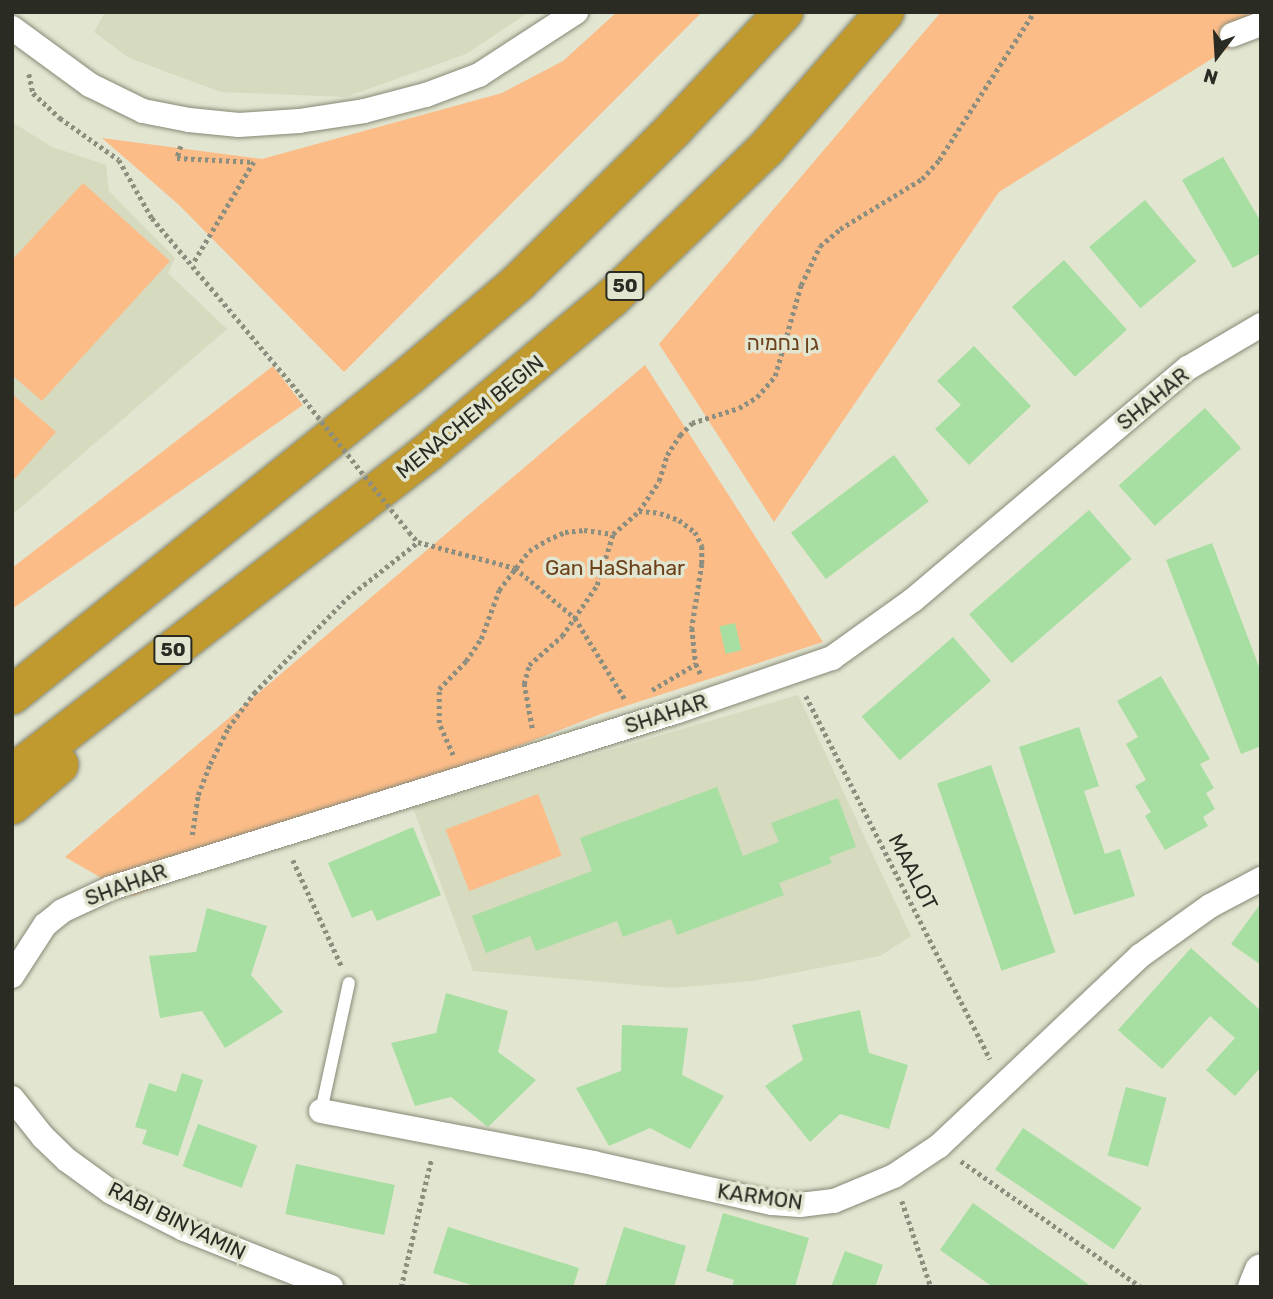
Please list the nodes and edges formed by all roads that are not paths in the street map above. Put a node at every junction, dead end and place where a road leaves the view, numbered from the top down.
1 (576, 12) edge
2 (784, 12) edge
3 (885, 12) edge
4 (1261, 24) edge
5 (12, 28) edge
6 (1232, 35) dead end
7 (1261, 325) edge
8 (245, 508) junction
9 (333, 527) junction
10 (12, 669) edge
11 (12, 695) edge
12 (12, 774) edge
13 (12, 805) edge
14 (1261, 879) edge
15 (12, 976) edge
16 (349, 984) road end
17 (12, 1098) edge
18 (321, 1111) joint
19 (1261, 1270) edge
20 (331, 1287) edge
21 (1254, 1287) edge

1 - 5 street
2 - 8 highway
3 - 9 highway, MENACHEM BEGIN / 50
4 - 6 street
7 - 15 street, SHAHAR
8 - 10 highway
8 - 11 highway
9 - 12 highway, MENACHEM BEGIN / 50
9 - 13 highway
14 - 18 street, KARMON
16 - 18 lane
17 - 20 street, RABI BINYAMIN
19 - 21 street

